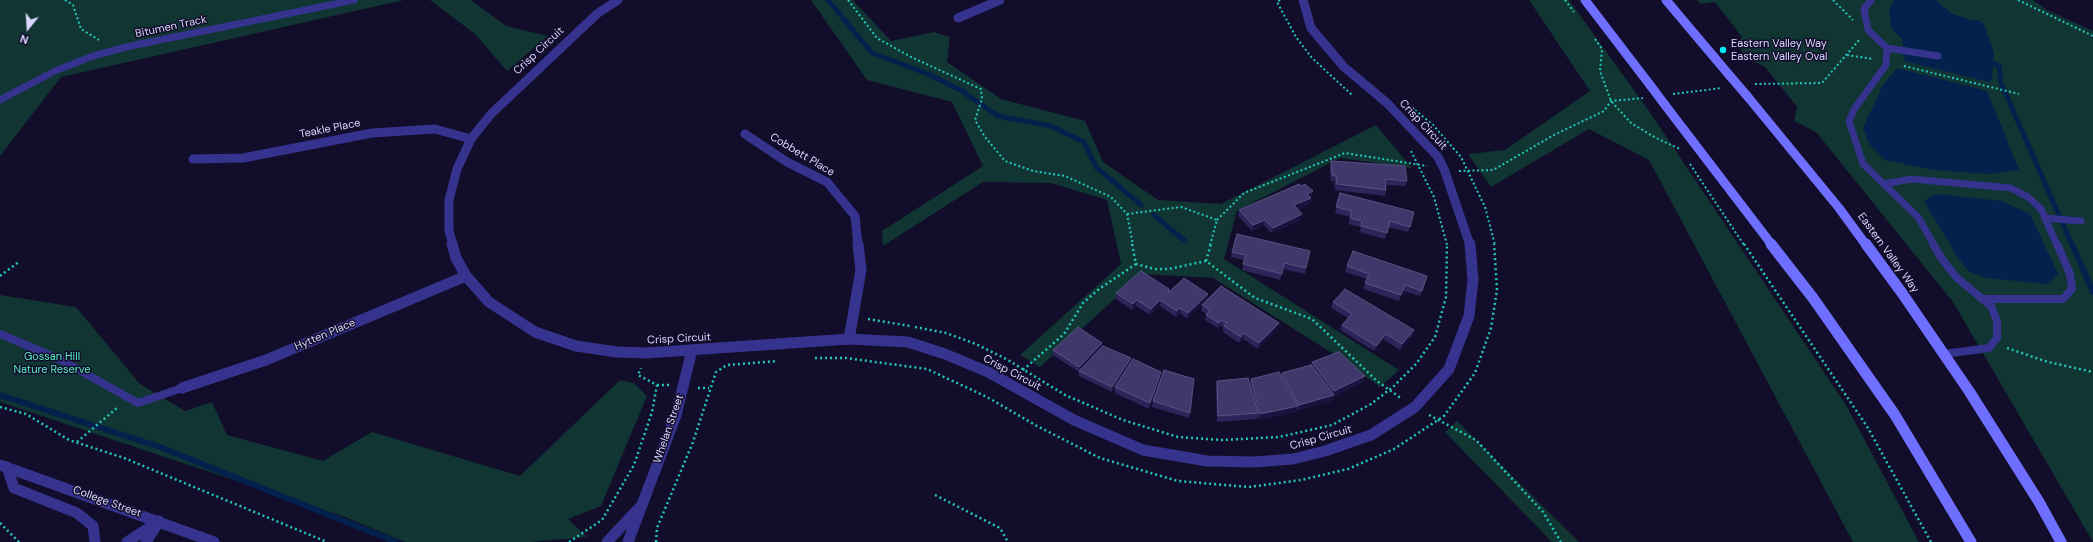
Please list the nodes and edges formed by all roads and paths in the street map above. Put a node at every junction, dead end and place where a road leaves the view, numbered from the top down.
1 (65, 0) edge
2 (354, 0) edge
3 (618, 0) edge
4 (848, 0) edge
5 (1000, 0) edge
6 (1280, 0) edge
7 (1303, 0) edge
8 (1564, 0) edge
9 (1585, 0) edge
10 (1666, 0) edge
11 (1833, 0) edge
12 (1871, 0) edge
13 (2018, 0) edge
14 (1578, 17) dead end
15 (958, 18) dead end
16 (1868, 30) junction
17 (2093, 36) edge
18 (1594, 38) dead end
19 (126, 47) junction
20 (1886, 48) junction
21 (1846, 55) dead end
22 (1938, 56) dead end
23 (1886, 61) junction
24 (2019, 94) dead end
25 (0, 100) edge
26 (1358, 100) dead end
27 (1611, 101) junction
28 (1409, 105) dead end
29 (745, 134) dead end
30 (471, 139) junction
31 (1677, 142) dead end
32 (1410, 149) dead end
33 (1680, 149) junction
34 (1685, 156) dead end
35 (192, 159) dead end
36 (1689, 162) dead end
37 (1418, 165) junction
38 (1444, 169) junction
39 (1469, 172) junction
40 (1884, 184) junction
41 (1127, 214) junction
42 (2045, 218) junction
43 (1217, 220) junction
44 (2082, 221) dead end
45 (20, 260) dead end
46 (1206, 260) junction
47 (1136, 264) junction
48 (0, 276) edge
49 (466, 276) junction
50 (1982, 299) junction
51 (853, 318) junction
52 (0, 334) edge
53 (850, 339) junction
54 (1993, 343) junction
55 (692, 350) junction
56 (646, 353) junction
57 (1944, 354) junction
58 (810, 358) dead end
59 (783, 360) dead end
60 (1023, 369) junction
61 (2093, 372) edge
62 (1007, 384) junction
63 (182, 388) joint
64 (1389, 390) junction
65 (128, 398) junction
66 (0, 407) edge
67 (1415, 407) junction
68 (1439, 420) junction
69 (76, 442) junction
70 (4, 466) edge
71 (934, 495) dead end
72 (641, 506) junction
73 (159, 521) junction
74 (0, 523) edge
75 (18, 542) edge
76 (95, 542) edge
77 (127, 542) edge
78 (146, 542) edge
79 (214, 542) edge
80 (327, 542) edge
81 (569, 542) edge
82 (607, 542) edge
83 (628, 542) edge
84 (656, 542) edge
85 (1008, 542) edge
86 (1561, 542) edge
87 (1930, 542) edge
88 (1971, 542) edge
89 (2061, 542) edge

1 - 19 path
2 - 19 lane, Bitumen Track
3 - 30 street, Crisp Circuit
4 - 41 path
5 - 15 street
6 - 26 path
7 - 38 street, Crisp Circuit
8 - 14 path
9 - 88 main road, bridge
10 - 57 main road, Eastern Valley Way, bridge
11 - 16 path
12 - 16 lane
13 - 17 path
16 - 20 lane
18 - 27 path
19 - 25 lane, Bitumen Track
20 - 22 lane
20 - 23 lane
21 - 23 path
23 - 24 path
23 - 40 lane
27 - 33 path
27 - 39 path
28 - 39 path
29 - 51 street, Cobbett Place
30 - 35 street, Teakle Place
30 - 49 street, Crisp Circuit
31 - 33 path
32 - 37 path
33 - 34 path
36 - 87 path
37 - 38 path
37 - 43 path
37 - 64 path
38 - 39 path
38 - 67 street, Crisp Circuit
39 - 68 path
40 - 42 lane
40 - 50 lane
41 - 43 path
41 - 47 path
42 - 44 lane
42 - 50 lane
43 - 46 path
45 - 48 path
46 - 47 path
46 - 64 path
47 - 60 path
49 - 56 street, Crisp Circuit
49 - 63 street, Hytten Place
50 - 54 lane
51 - 53 street, Cobbett Place
51 - 60 path
52 - 65 lane
53 - 55 street, Crisp Circuit
53 - 62 street, Crisp Circuit
54 - 57 lane
54 - 61 path
55 - 56 street, Crisp Circuit
55 - 72 street, Whelan Street
56 - 81 path
57 - 89 main road, Eastern Valley Way
58 - 68 path
59 - 84 path
60 - 62 path
60 - 64 path
62 - 67 street, Crisp Circuit
63 - 65 lane
64 - 67 path
65 - 69 path
66 - 69 path
67 - 68 path
68 - 86 path
69 - 80 path
70 - 73 street, College Street
70 - 76 street
71 - 85 path
72 - 82 street, Whelan Street
72 - 83 street, Whelan Street
73 - 77 street
73 - 78 street
73 - 79 street, College Street
74 - 75 path

